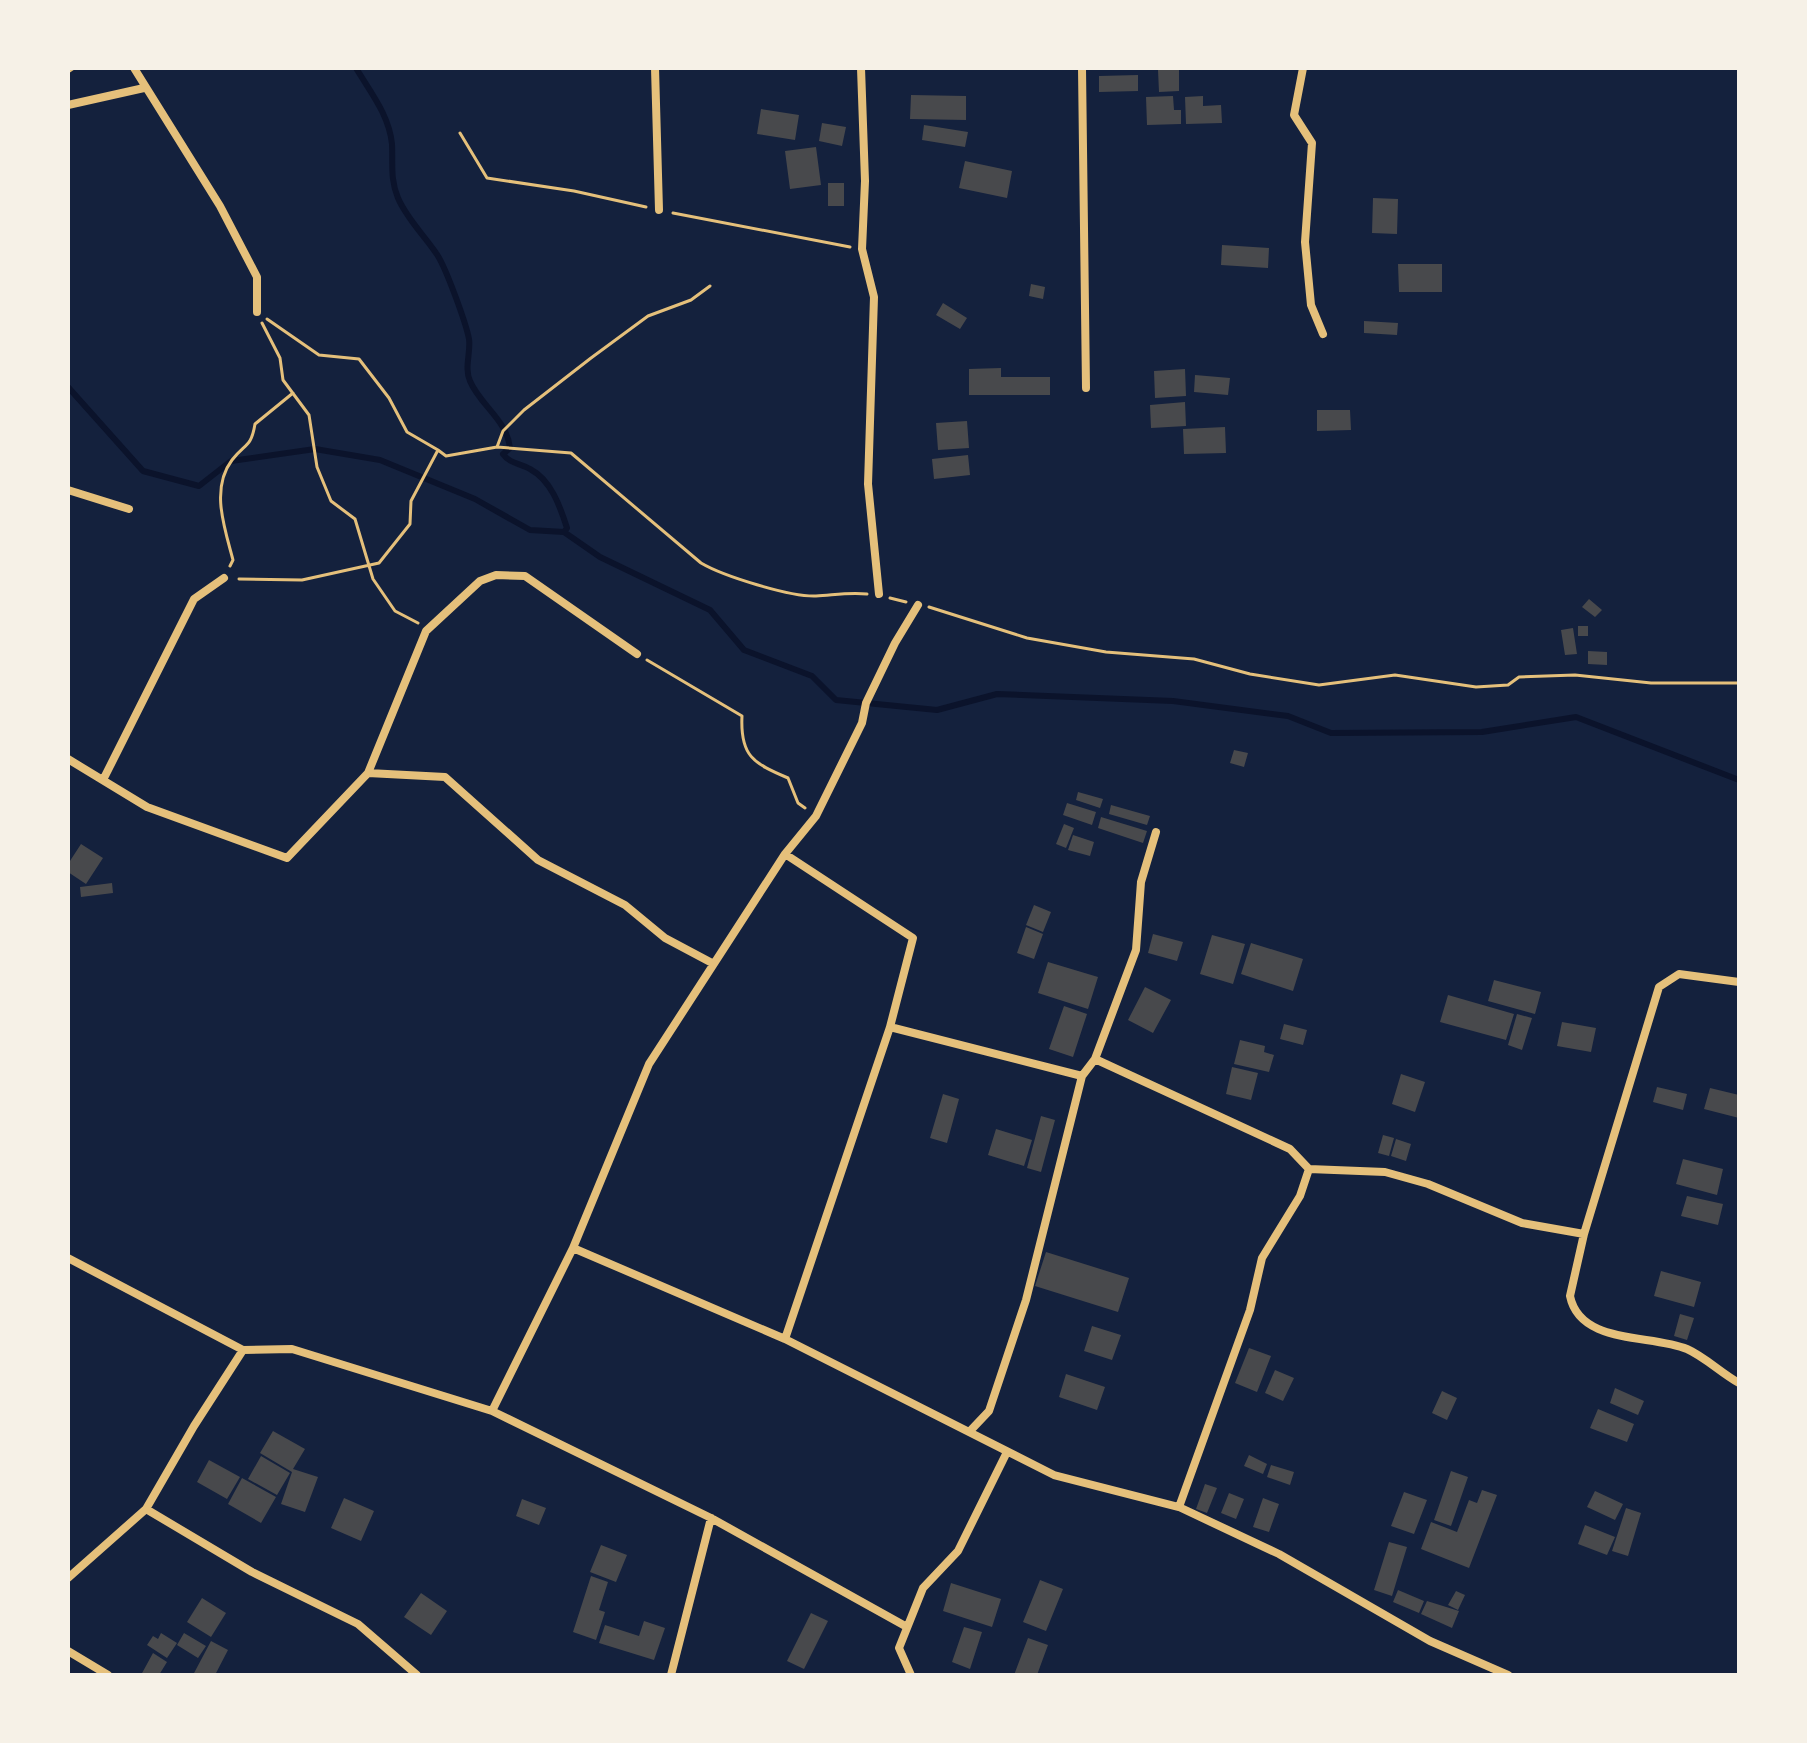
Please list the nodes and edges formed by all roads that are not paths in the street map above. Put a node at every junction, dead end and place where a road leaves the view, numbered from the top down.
1 (134, 68) edge
2 (655, 68) edge
3 (861, 68) edge
4 (1082, 68) edge
5 (1303, 68) edge
6 (144, 88) junction
7 (68, 105) edge
8 (659, 210) dead end
9 (257, 312) road end
10 (1323, 334) dead end
11 (1086, 388) dead end
12 (68, 490) edge
13 (129, 509) dead end
14 (224, 578) road end
15 (879, 594) road end
16 (918, 605) road end
17 (637, 654) road end
18 (68, 759) edge
19 (368, 773) junction
20 (104, 778) junction
21 (1156, 832) dead end
22 (785, 854) junction
23 (712, 963) junction
24 (1739, 982) edge
25 (890, 1027) junction
26 (1095, 1059) junction
27 (1082, 1076) junction
28 (1309, 1169) junction
29 (1584, 1234) junction
30 (573, 1248) junction
31 (68, 1258) edge
32 (785, 1339) junction
33 (243, 1350) junction
34 (1739, 1383) edge
35 (492, 1411) junction
36 (971, 1430) junction
37 (1007, 1452) junction
38 (1179, 1507) junction
39 (146, 1509) junction
40 (711, 1518) junction
41 (68, 1578) edge
42 (907, 1627) junction
43 (68, 1651) edge
44 (108, 1675) edge
45 (417, 1675) edge
46 (671, 1675) edge
47 (911, 1675) edge
48 (1508, 1675) edge

1 - 6 street
2 - 8 street
3 - 15 street
4 - 11 street
5 - 10 street
6 - 7 street
6 - 9 street
12 - 13 street
14 - 20 street
16 - 22 street
17 - 19 street
18 - 20 street
19 - 20 street
19 - 23 street
21 - 26 street
22 - 23 street
22 - 25 street
23 - 30 street
24 - 29 street
25 - 27 street
25 - 32 street
26 - 27 street
26 - 28 street
27 - 36 street
28 - 29 street
28 - 38 street
29 - 34 street
30 - 32 street
30 - 35 street
31 - 33 street
32 - 36 street
33 - 35 street
33 - 39 street
35 - 40 street
36 - 37 street
37 - 38 street
37 - 42 street
38 - 48 street
39 - 41 street
39 - 45 street
40 - 42 street
40 - 46 street
42 - 47 street
43 - 44 street

